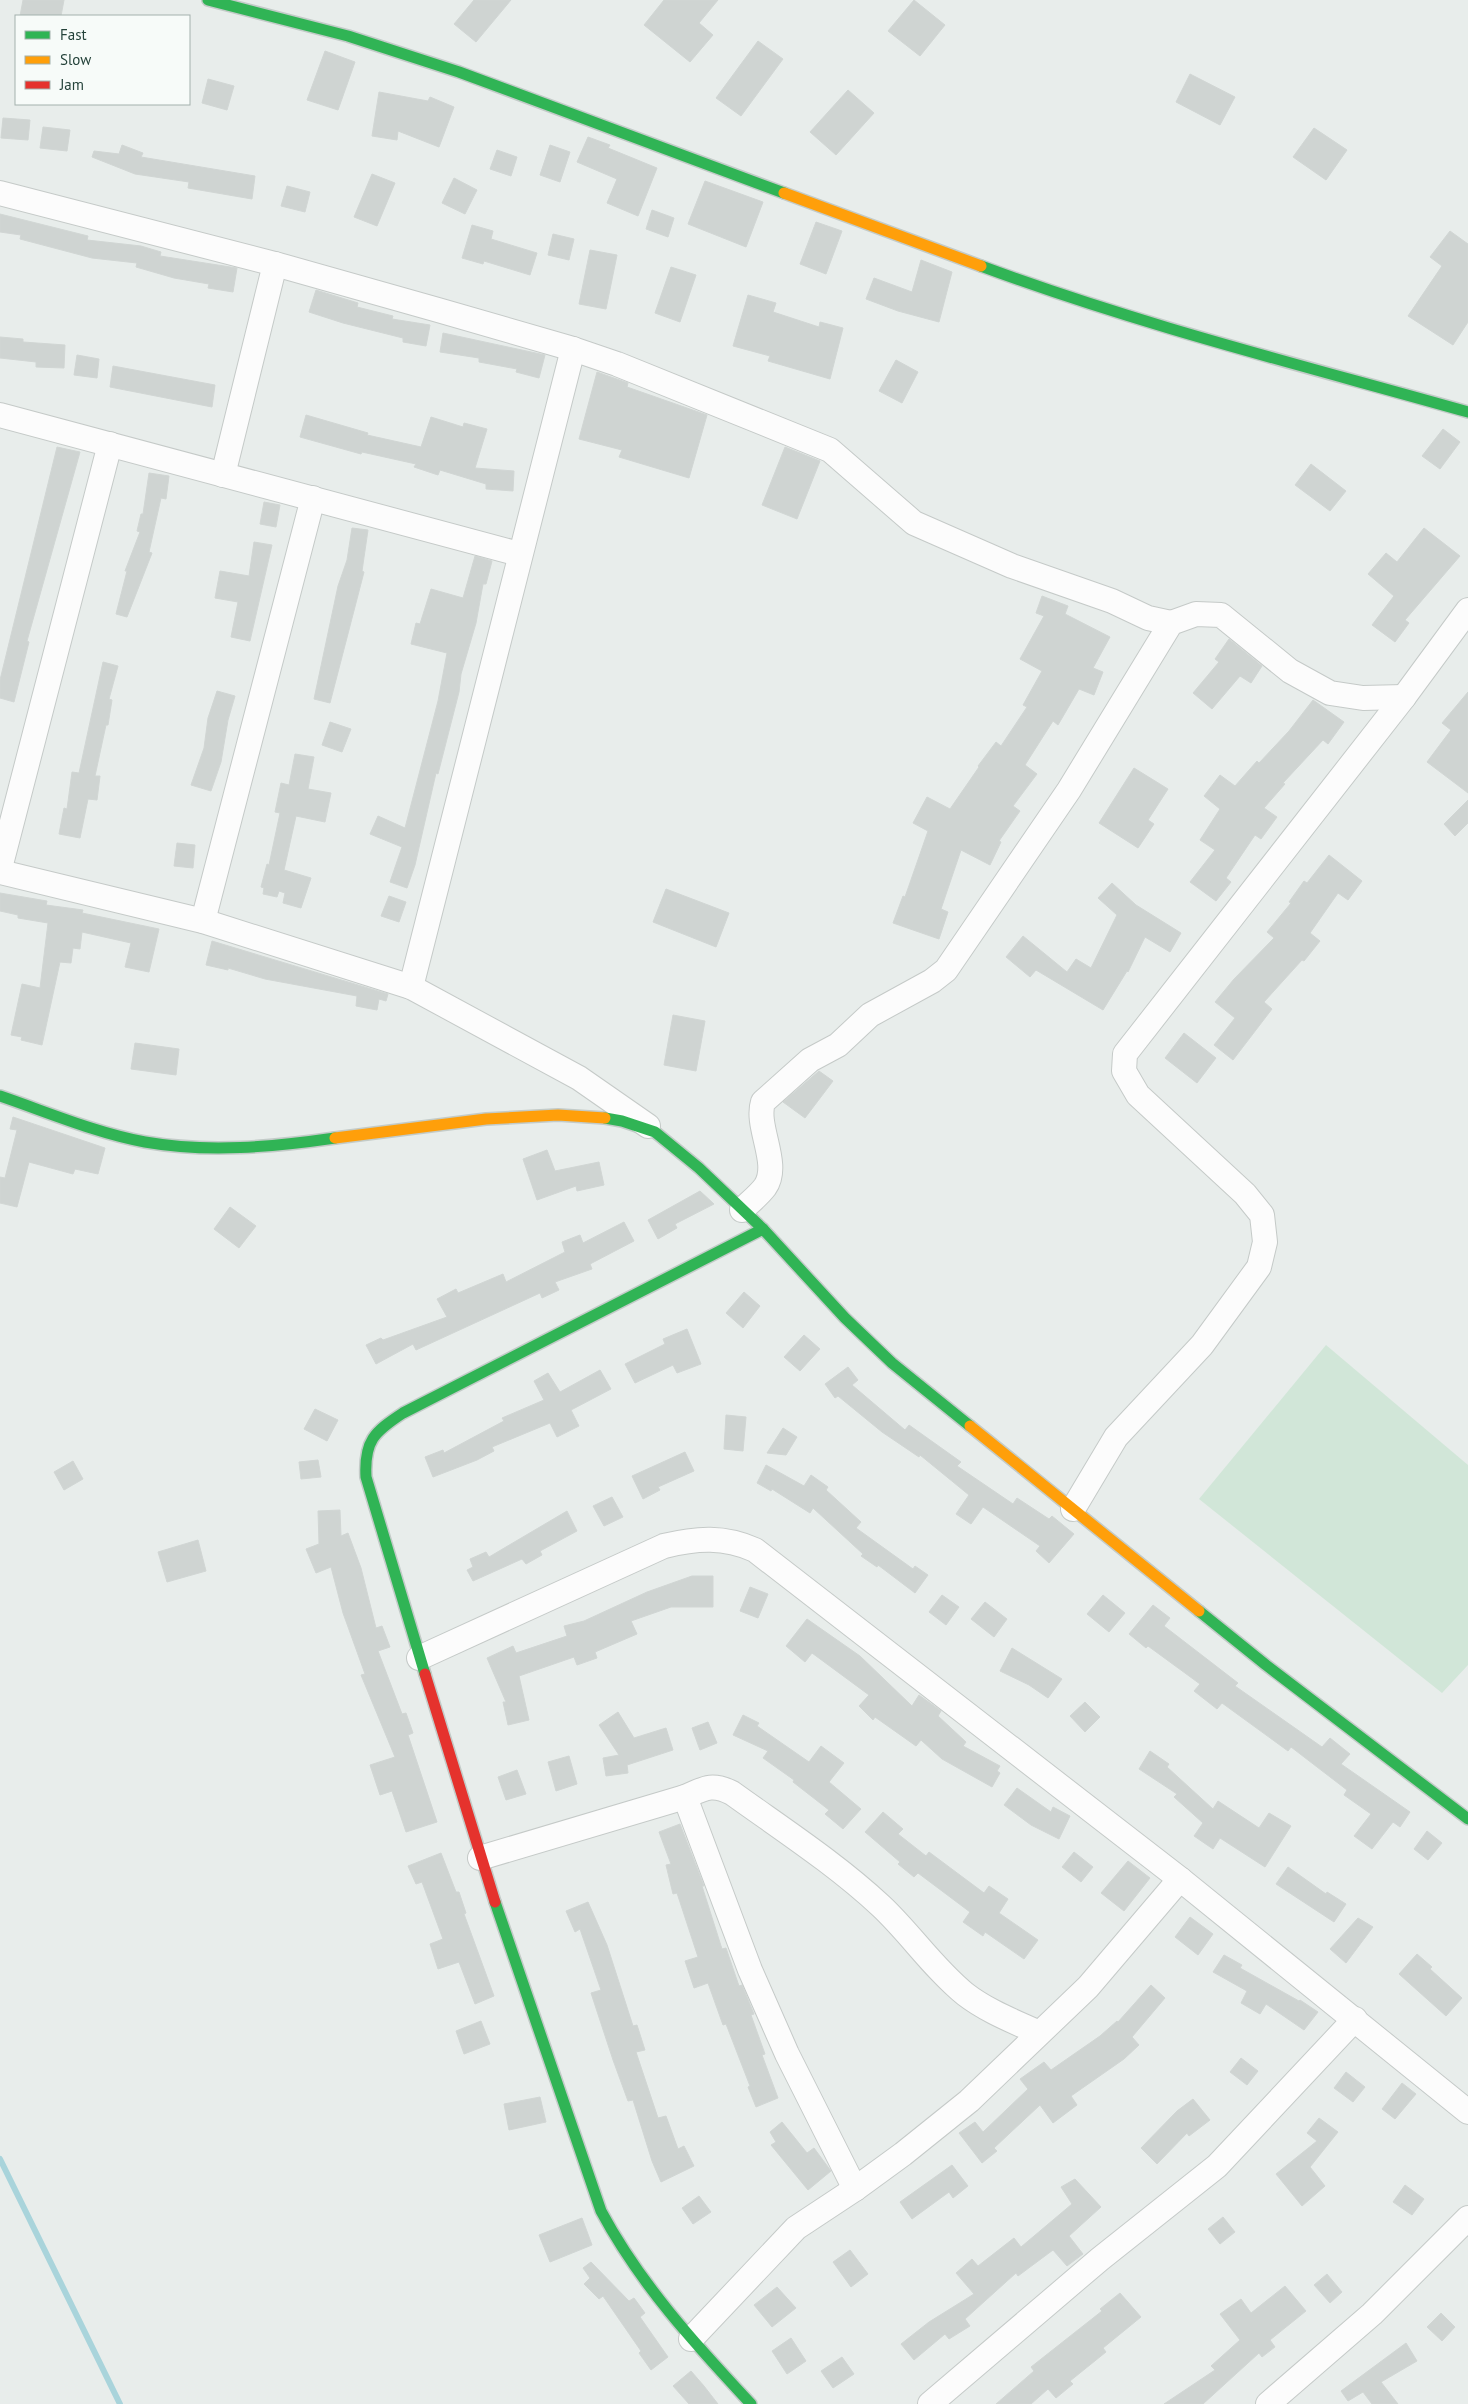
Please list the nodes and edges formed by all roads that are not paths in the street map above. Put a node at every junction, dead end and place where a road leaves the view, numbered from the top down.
1 (208, 0) edge
2 (0, 192) edge
3 (275, 264) junction
4 (573, 349) junction
5 (1468, 412) edge
6 (0, 415) edge
7 (110, 444) junction
8 (223, 474) junction
9 (313, 498) junction
10 (519, 554) junction
11 (1468, 610) edge
12 (1171, 623) junction
13 (1404, 697) junction
14 (0, 868) edge
15 (0, 872) edge
16 (202, 921) junction
17 (411, 987) junction
18 (0, 1096) edge
19 (655, 1132) junction
20 (742, 1210) junction
21 (762, 1229) junction
22 (1073, 1509) junction
23 (419, 1658) junction
24 (685, 1797) junction
25 (1468, 1818) edge
26 (480, 1858) junction
27 (1180, 1879) junction
28 (1355, 2019) junction
29 (1039, 2033) junction
30 (1468, 2112) edge
31 (855, 2189) junction
32 (1468, 2218) edge
33 (691, 2340) junction
34 (751, 2404) edge
35 (930, 2404) edge
36 (1268, 2404) edge

1 - 5 street
2 - 3 street
3 - 4 street
3 - 8 street
4 - 10 street
4 - 12 street
6 - 7 street
7 - 8 street
7 - 14 street
8 - 9 street
9 - 10 street
9 - 16 street
10 - 17 street
11 - 13 street
12 - 13 street
12 - 20 street
13 - 22 street
15 - 16 street
16 - 17 street
17 - 19 street
18 - 19 street
19 - 20 street
20 - 21 street
21 - 22 street
21 - 23 street
22 - 25 street
23 - 26 street
23 - 27 street
24 - 26 street
24 - 29 street
24 - 31 street
26 - 33 street
27 - 28 street
27 - 29 street
28 - 30 street
28 - 35 street
29 - 31 street
31 - 33 street
32 - 36 street
33 - 34 street

